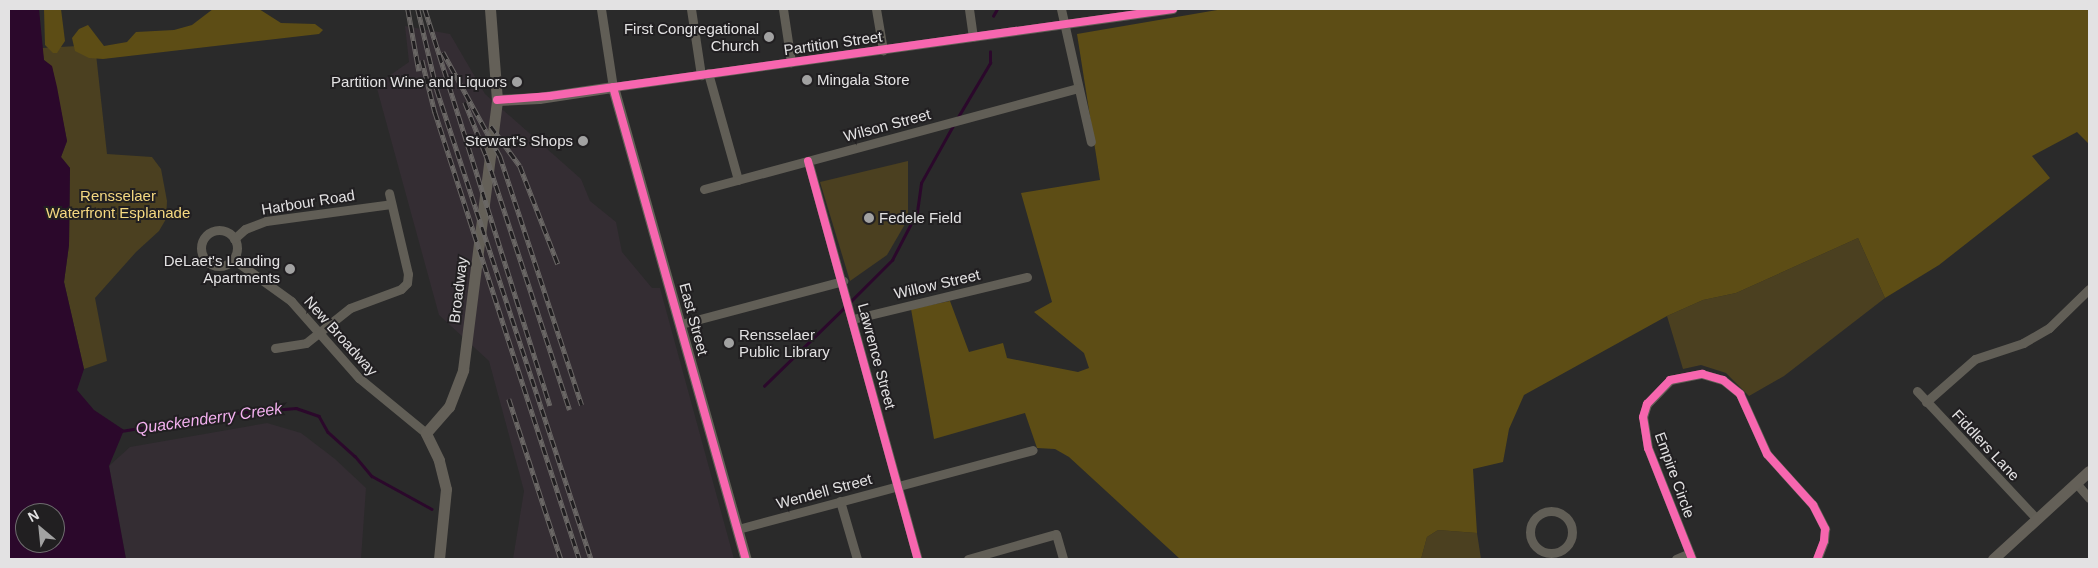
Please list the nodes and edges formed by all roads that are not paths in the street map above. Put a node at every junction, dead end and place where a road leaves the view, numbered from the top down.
1 (490, 9) edge
2 (602, 9) edge
3 (692, 9) edge
4 (783, 9) edge
5 (876, 9) edge
6 (969, 9) edge
7 (1061, 9) edge
8 (1173, 9) edge
9 (1152, 10) edge
10 (1064, 25) junction
11 (973, 37) junction
12 (883, 50) junction
13 (790, 62) junction
14 (704, 74) junction
15 (613, 87) junction
16 (1078, 88) junction
17 (497, 100) junction
18 (1091, 142) dead end
19 (808, 161) junction
20 (738, 180) junction
21 (704, 189) dead end
22 (389, 193) dead end
23 (391, 204) junction
24 (234, 239) junction
25 (233, 259) junction
26 (1027, 277) dead end
27 (843, 281) junction
28 (2089, 289) edge
29 (852, 315) junction
30 (682, 324) junction
31 (320, 332) junction
32 (275, 348) dead end
33 (1917, 391) dead end
34 (1926, 402) junction
35 (426, 434) junction
36 (1033, 450) dead end
37 (2089, 471) edge
38 (2076, 483) junction
39 (899, 487) junction
40 (2089, 498) edge
41 (840, 500) junction
42 (2036, 518) junction
43 (738, 529) junction
44 (1549, 556) edge
45 (1691, 556) edge
46 (439, 559) edge
47 (746, 559) edge
48 (856, 559) edge
49 (918, 559) edge
50 (968, 559) edge
51 (1063, 559) edge
52 (1676, 559) edge
53 (1817, 559) edge
54 (1993, 559) edge

1 - 17 street, Broadway
2 - 15 street
3 - 14 street
4 - 13 street
5 - 12 street
6 - 11 street
7 - 10 street
8 - 9 street, Partition Street
9 - 10 street, Partition Street
10 - 11 street, Partition Street
10 - 16 street
11 - 12 street, Partition Street
12 - 13 street, Partition Street
13 - 14 street, Partition Street
14 - 15 street, Partition Street
14 - 20 street
15 - 17 street, Partition Street
15 - 30 street, East Street
16 - 18 street
16 - 19 street, Wilson Street
17 - 35 street, Broadway
19 - 20 street, Wilson Street
19 - 27 street, Lawrence Street
20 - 21 street, Wilson Street
22 - 23 street
23 - 24 street, Harbour Road
23 - 31 street
24 - 25 street
24 - 25 street
25 - 31 street, New Broadway
26 - 29 street, Willow Street
27 - 29 street, Lawrence Street
27 - 30 street
28 - 34 street
29 - 39 street, Lawrence Street
30 - 43 street, East Street
31 - 32 street
31 - 35 street, New Broadway
33 - 34 street, Fiddlers Lane
34 - 42 street, Fiddlers Lane
35 - 46 street
36 - 39 street, Wendell Street
37 - 38 street
38 - 40 street
38 - 42 street
39 - 41 street, Wendell Street
39 - 49 street, Lawrence Street
41 - 43 street, Wendell Street
41 - 48 street
42 - 54 street
43 - 47 street, East Street
44 - 44 street
45 - 52 street
45 - 53 street, Empire Circle
50 - 51 street

